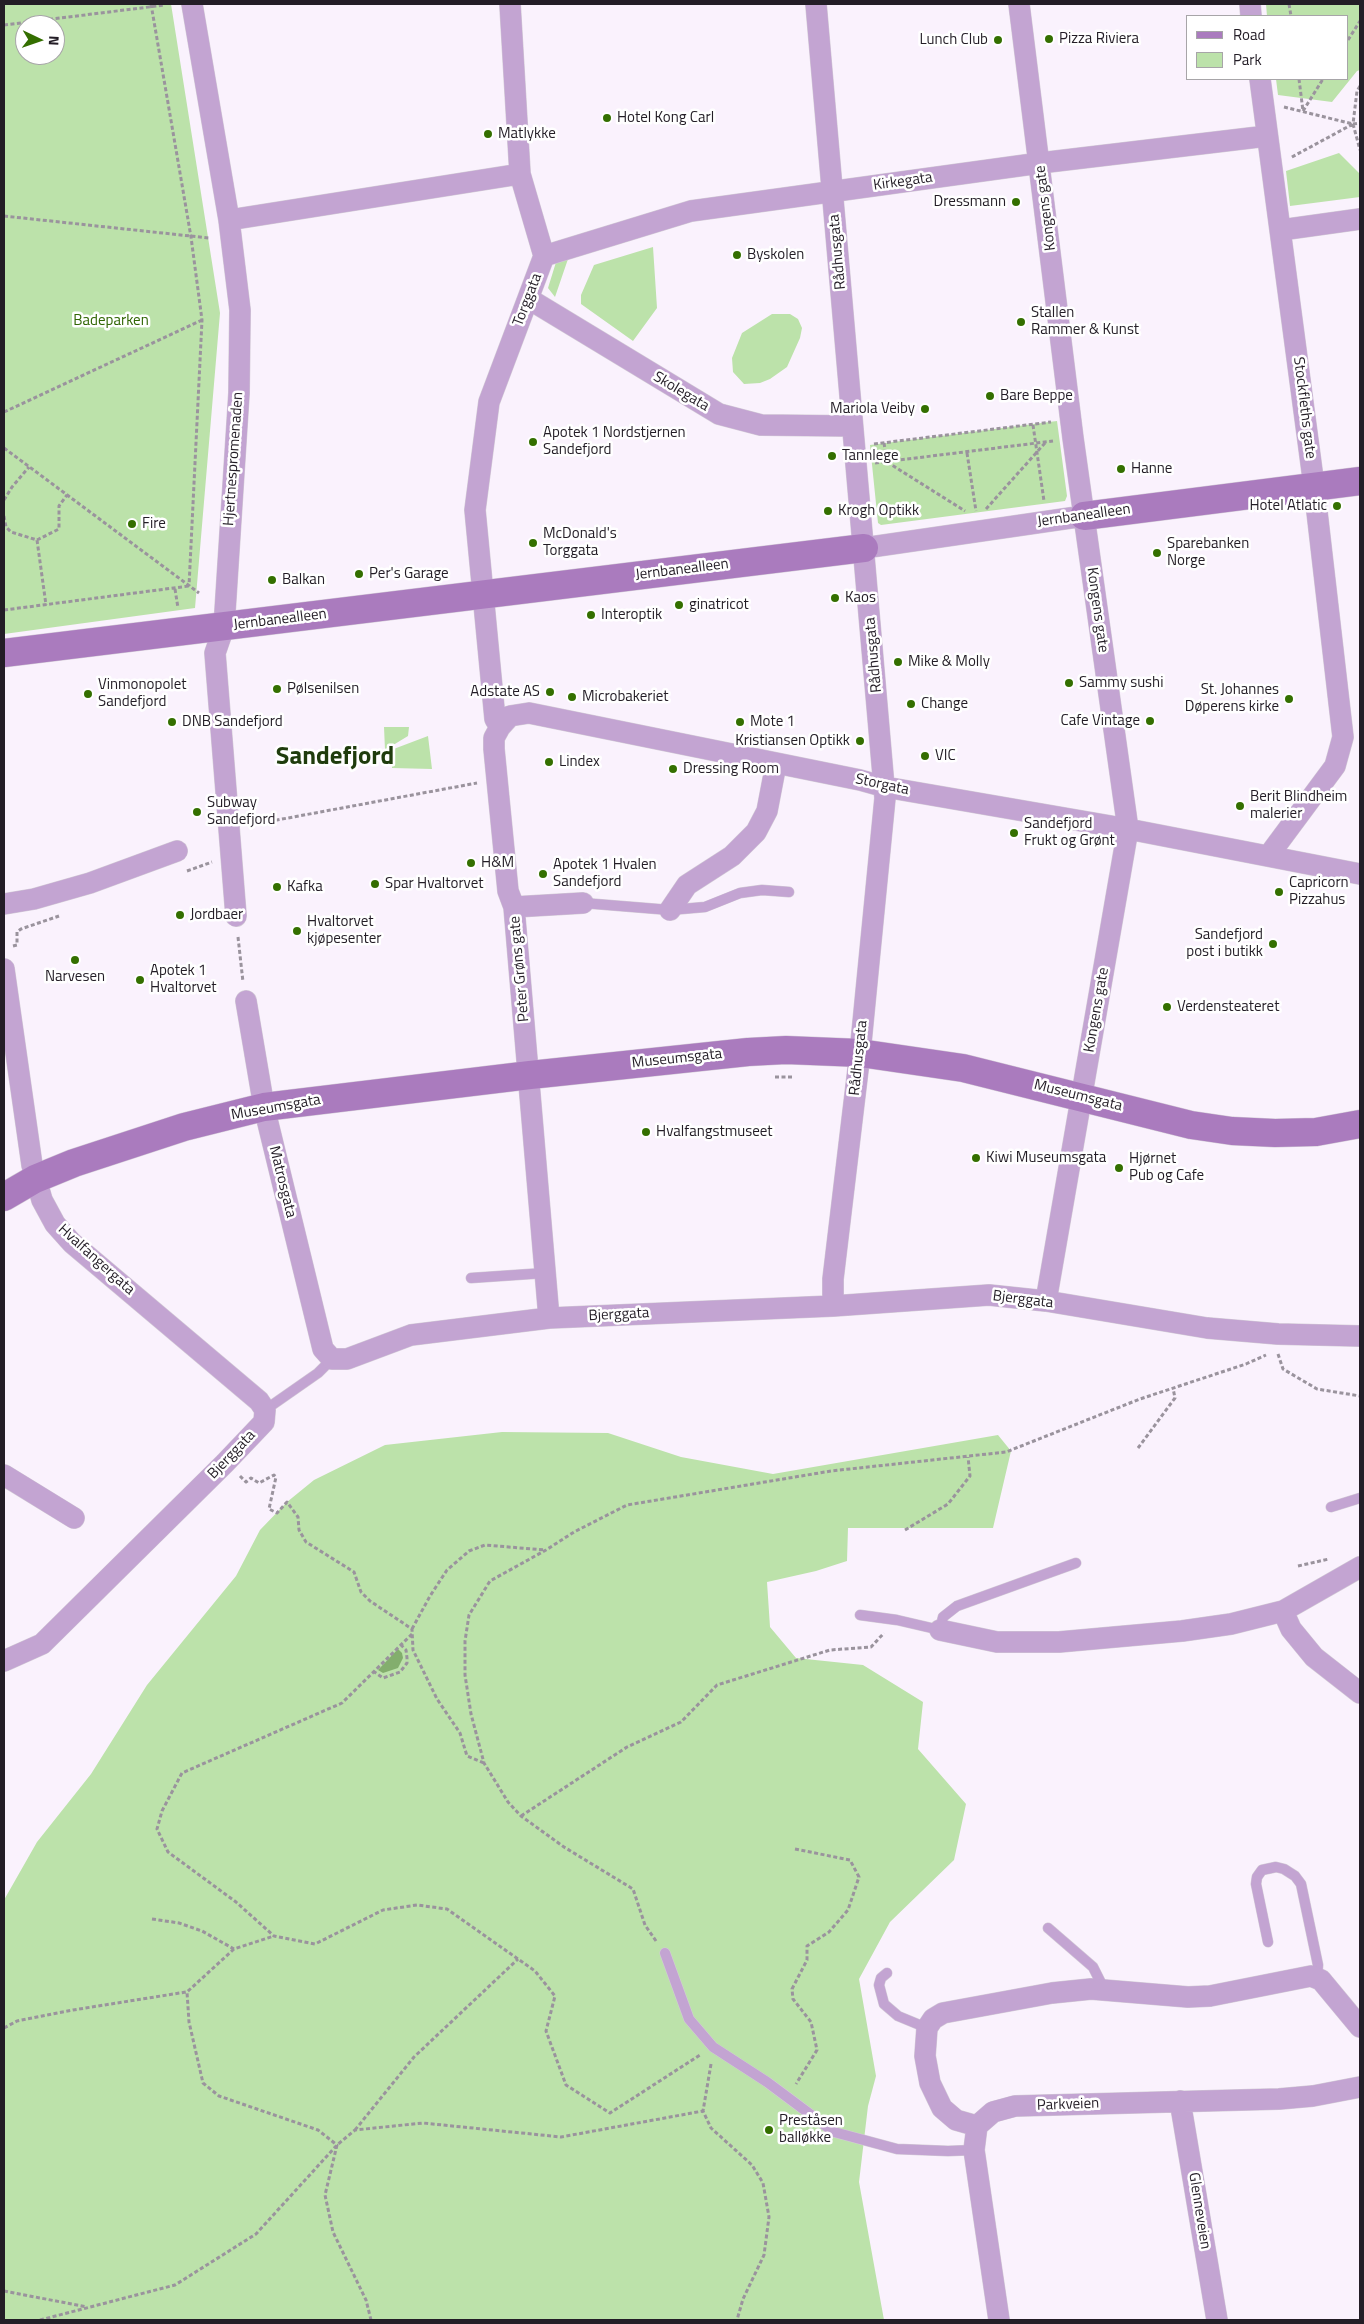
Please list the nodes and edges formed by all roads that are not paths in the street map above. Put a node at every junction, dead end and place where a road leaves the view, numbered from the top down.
1 (192, 4) edge
2 (510, 4) edge
3 (816, 4) edge
4 (1019, 4) edge
5 (1260, 80) edge
6 (1267, 136) junction
7 (1040, 163) junction
8 (520, 174) junction
9 (833, 192) junction
10 (1360, 219) edge
11 (229, 220) junction
12 (1281, 230) junction
13 (544, 256) junction
14 (529, 299) junction
15 (852, 426) junction
16 (1360, 481) edge
17 (1314, 486) junction
18 (1084, 516) junction
19 (864, 548) junction
20 (483, 594) junction
21 (224, 627) junction
22 (4, 653) edge
23 (500, 727) junction
24 (776, 764) junction
25 (885, 787) junction
26 (1128, 829) junction
27 (177, 851) dead end
28 (1269, 856) junction
29 (1360, 874) edge
30 (790, 892) dead end
31 (583, 903) joint
32 (4, 904) edge
33 (514, 908) junction
34 (670, 910) junction
35 (236, 916) road end
36 (4, 969) edge
37 (246, 1001) road end
38 (860, 1053) junction
39 (530, 1075) junction
40 (1083, 1097) junction
41 (264, 1107) junction
42 (1360, 1124) edge
43 (35, 1179) junction
44 (4, 1197) edge
45 (546, 1273) junction
46 (471, 1278) dead end
47 (1046, 1301) junction
48 (833, 1306) junction
49 (549, 1318) junction
50 (1360, 1336) edge
51 (332, 1358) junction
52 (264, 1410) junction
53 (4, 1475) edge
54 (1360, 1498) edge
55 (1330, 1507) dead end
56 (74, 1518) dead end
57 (1076, 1564) dead end
58 (1360, 1567) edge
59 (1283, 1611) junction
60 (860, 1615) dead end
61 (940, 1630) junction
62 (10, 1651) edge
63 (1360, 1693) edge
64 (1048, 1928) dead end
65 (1268, 1942) dead end
66 (665, 1953) road end
67 (887, 1973) dead end
68 (1316, 1977) junction
69 (1104, 1989) junction
70 (1360, 2027) edge
71 (927, 2028) junction
72 (1360, 2087) edge
73 (1180, 2101) junction
74 (977, 2126) junction
75 (974, 2150) junction
76 (999, 2320) edge
77 (1217, 2320) edge

1 - 11 street, Hjertnespromenaden
2 - 8 street, Torggata
3 - 9 street, Rådhusgata
4 - 7 street, Kongens gate
5 - 6 street, Stockfleths gate
6 - 7 street, Kirkegata
6 - 12 street, Stockfleths gate
7 - 9 street, Kirkegata
7 - 18 street, Kongens gate
8 - 11 street
8 - 13 street, Torggata
9 - 13 street, Kirkegata
9 - 15 street, Rådhusgata
10 - 12 street
11 - 21 street, Hjertnespromenaden
12 - 17 street, Stockfleths gate
13 - 14 street, Torggata
14 - 15 street, Skolegata
14 - 20 street, Torggata
15 - 19 street, Rådhusgata
16 - 17 street, Jernbanealleen
17 - 18 street, Jernbanealleen
17 - 28 street, Stockfleths gate
18 - 19 street, Jernbanealleen
18 - 26 street, Kongens gate
19 - 20 street, Jernbanealleen
19 - 25 street, Rådhusgata
20 - 21 street, Jernbanealleen
20 - 23 street, Peter Grøns gate
21 - 22 street, Jernbanealleen
21 - 35 street, Hjertnespromenaden
23 - 24 street, Storgata
23 - 33 street, Peter Grøns gate
24 - 25 street, Storgata
24 - 34 street
25 - 26 street, Storgata
25 - 38 street, Rådhusgata
26 - 28 street, Storgata
26 - 40 street, Kongens gate
27 - 32 street
28 - 29 street, Storgata
30 - 34 lane
31 - 33 street
31 - 34 lane
33 - 39 street, Peter Grøns gate
36 - 43 street, Hvalfangergata
37 - 41 street, Matrosgata
38 - 39 street, Museumsgata
38 - 40 street, Museumsgata
38 - 48 street, Rådhusgata
39 - 41 street, Museumsgata
39 - 45 street, Peter Grøns gate
40 - 42 street, Museumsgata
40 - 47 street, Kongens gate
41 - 43 street, Museumsgata
41 - 51 street, Matrosgata
43 - 44 street, Museumsgata
43 - 52 street, Hvalfangergata
45 - 46 lane
45 - 49 street, Peter Grøns gate
47 - 48 street, Bjerggata
47 - 50 street, Bjerggata
48 - 49 street, Bjerggata
49 - 51 street, Bjerggata
51 - 52 lane
52 - 62 street, Bjerggata
53 - 56 street
54 - 55 lane
57 - 61 lane
58 - 59 street
59 - 61 street
59 - 63 street
60 - 61 lane
64 - 69 lane
65 - 68 lane
66 - 75 lane
67 - 71 lane
68 - 69 street
68 - 70 street
69 - 71 street
71 - 74 street
72 - 73 street, Parkveien
73 - 74 street, Parkveien
73 - 77 street, Glenneveien
74 - 75 street
75 - 76 street

